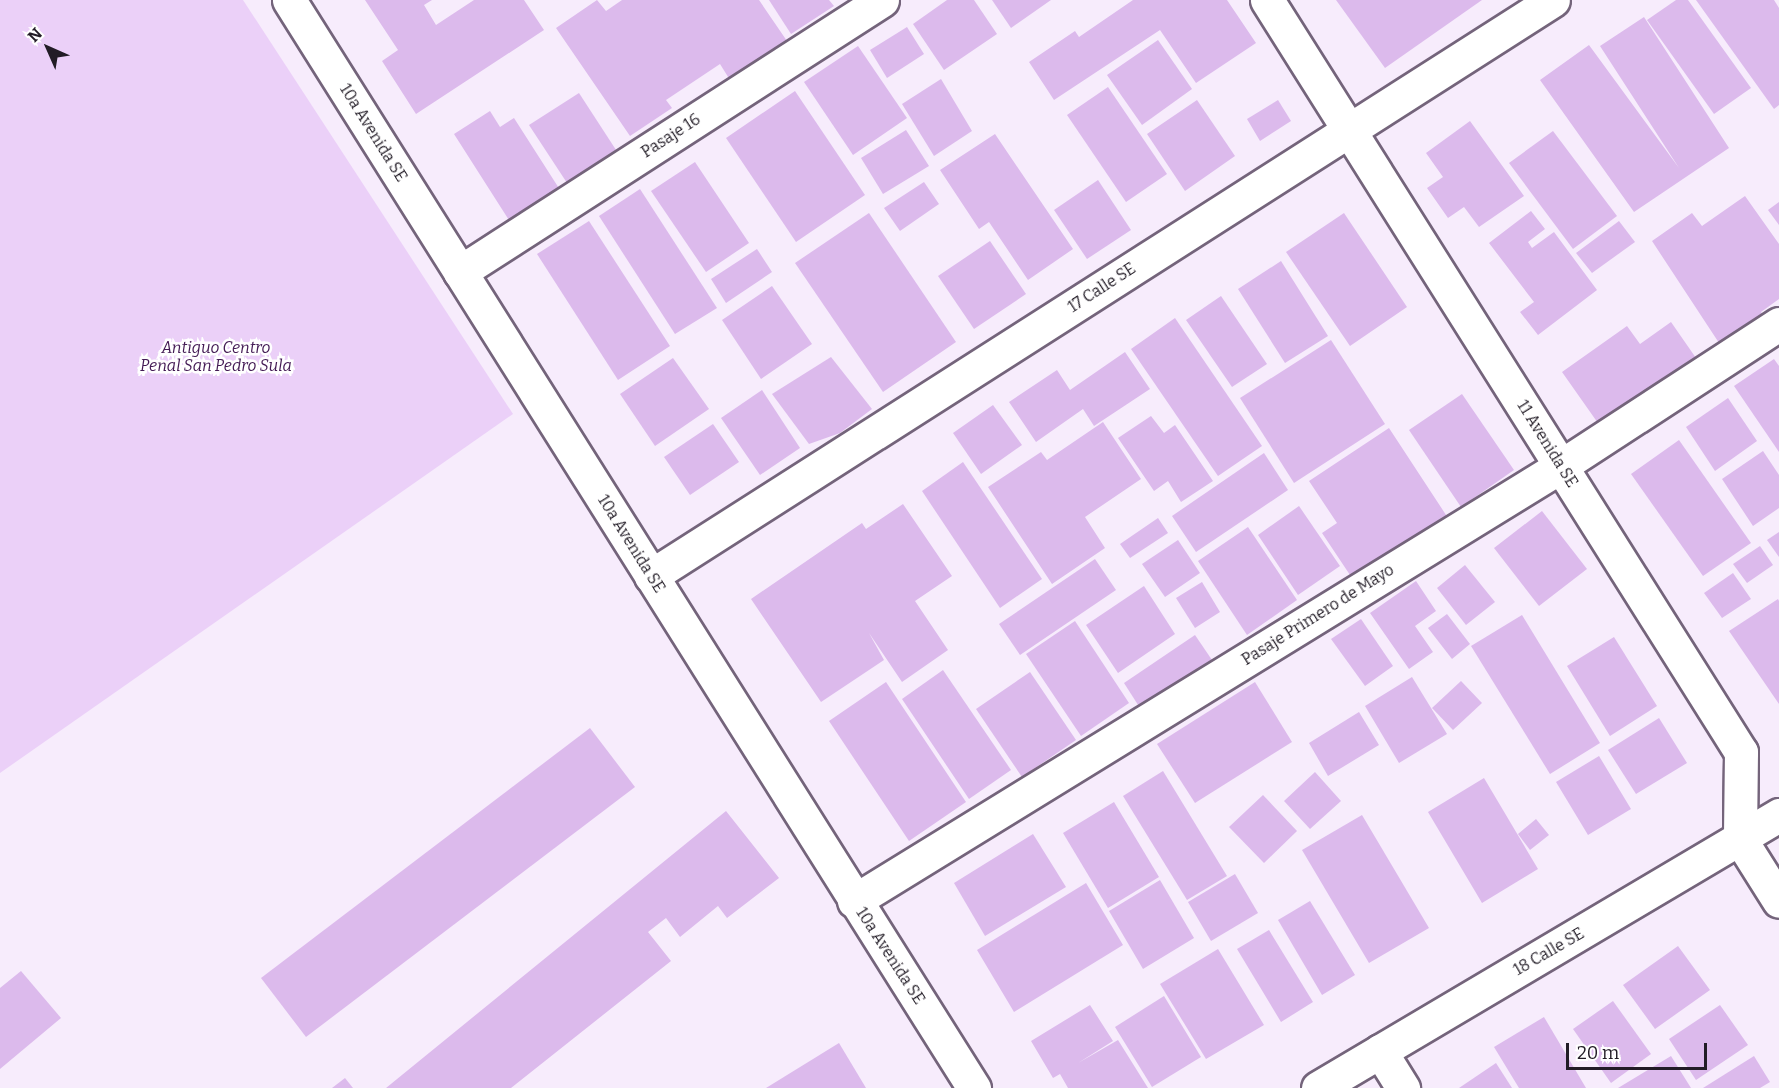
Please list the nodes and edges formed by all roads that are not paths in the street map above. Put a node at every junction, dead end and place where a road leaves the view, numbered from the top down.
1 (290, 0) edge
2 (882, 0) edge
3 (1267, 0) edge
4 (1553, 0) edge
5 (1349, 130) junction
6 (460, 272) junction
7 (1779, 324) edge
8 (1561, 465) junction
9 (651, 576) junction
10 (1779, 815) edge
11 (1740, 839) junction
12 (854, 901) junction
13 (1779, 901) edge
14 (1380, 1051) junction
15 (974, 1088) edge
16 (1318, 1088) edge
17 (1403, 1088) edge

1 - 6 street, 10a Avenida SE
2 - 6 street, Pasaje 16
3 - 5 street, 11 Avenida SE
4 - 5 street, 17 Calle SE
5 - 8 street, 11 Avenida SE
5 - 9 street, 17 Calle SE
6 - 9 street, 10a Avenida SE
7 - 8 street, Pasaje Primero de Mayo
8 - 11 street, 11 Avenida SE
8 - 12 street, Pasaje Primero de Mayo
9 - 12 street, 10a Avenida SE
10 - 11 street, 18 Calle SE
11 - 13 street
11 - 14 street, 18 Calle SE
12 - 15 street, 10a Avenida SE
14 - 16 street, 18 Calle SE
14 - 17 street

